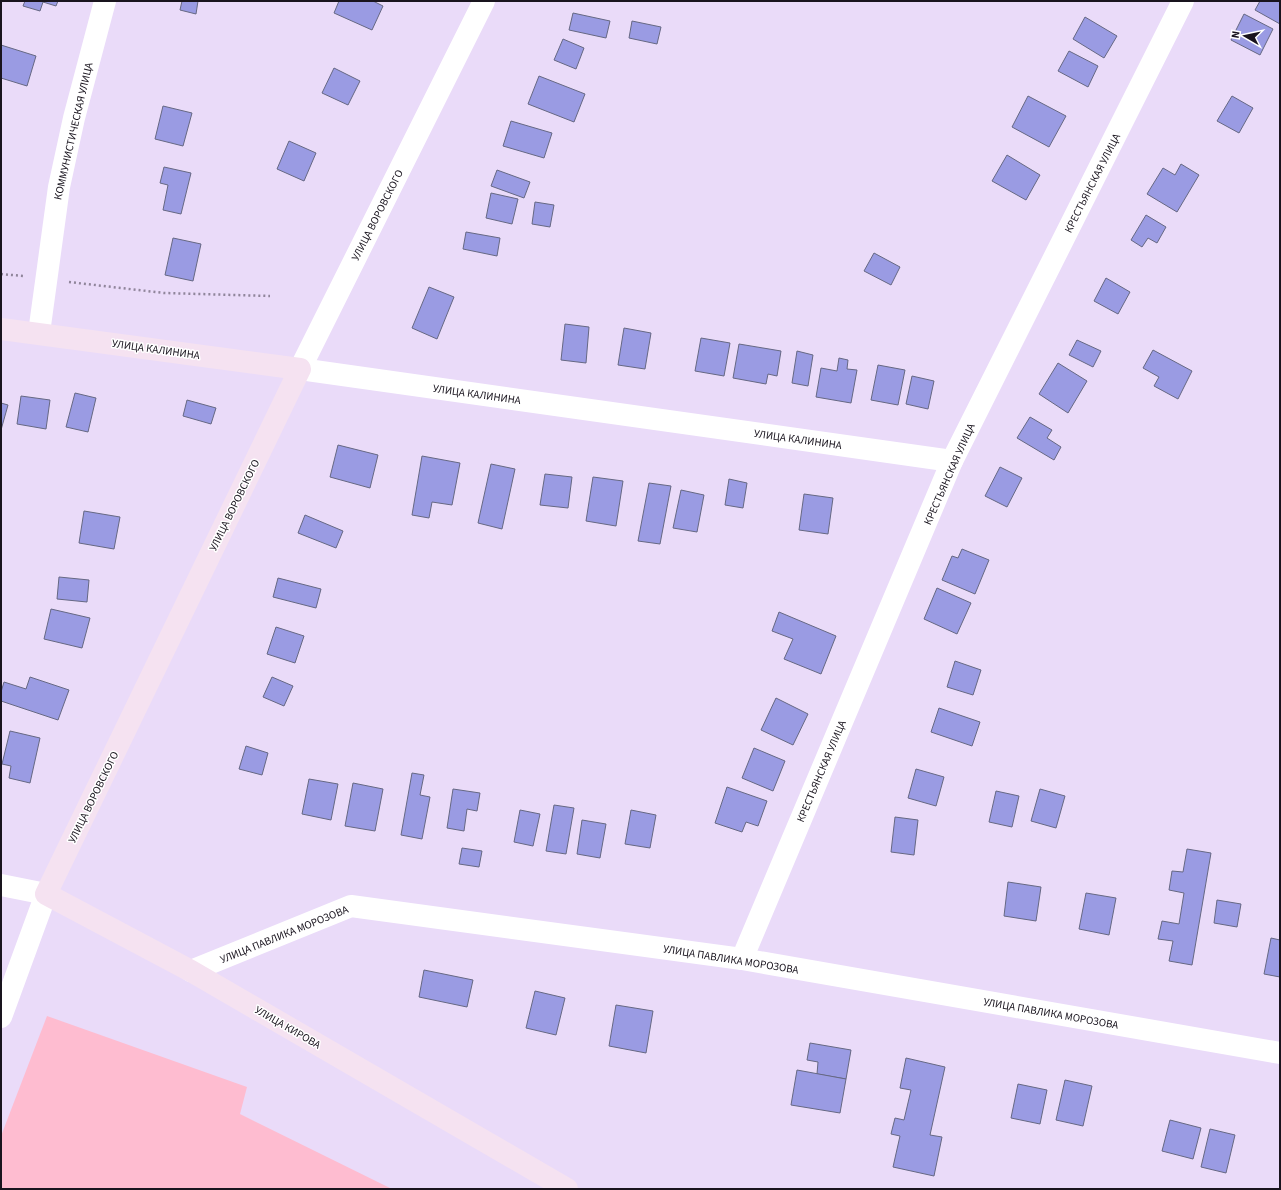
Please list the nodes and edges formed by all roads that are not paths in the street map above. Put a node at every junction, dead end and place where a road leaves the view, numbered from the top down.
1 (104, 1) edge
2 (484, 1) edge
3 (1183, 1) edge
4 (1, 329) edge
5 (38, 333) junction
6 (300, 369) junction
7 (952, 461) junction
8 (1, 885) edge
9 (46, 894) junction
10 (742, 959) junction
11 (191, 971) junction
12 (1, 1018) edge
13 (1280, 1053) edge
14 (567, 1189) edge

1 - 5 street, КОММУНИСТИЧЕСКАЯ УЛИЦА
2 - 6 street, УЛИЦА ВОРОВСКОГО
3 - 7 street, КРЕСТЬЯНСКАЯ УЛИЦА
4 - 5 street, УЛИЦА КАЛИНИНА
5 - 6 street, УЛИЦА КАЛИНИНА
6 - 7 street, УЛИЦА КАЛИНИНА
6 - 9 street, УЛИЦА ВОРОВСКОГО
7 - 10 street, КРЕСТЬЯНСКАЯ УЛИЦА
8 - 9 street, УЛИЦА КИРОВА
9 - 11 street, УЛИЦА КИРОВА
9 - 12 street, УЛИЦА ВОРОВСКОГО
10 - 11 street, УЛИЦА ПАВЛИКА МОРОЗОВА
10 - 13 street, УЛИЦА ПАВЛИКА МОРОЗОВА
11 - 14 street, УЛИЦА КИРОВА

